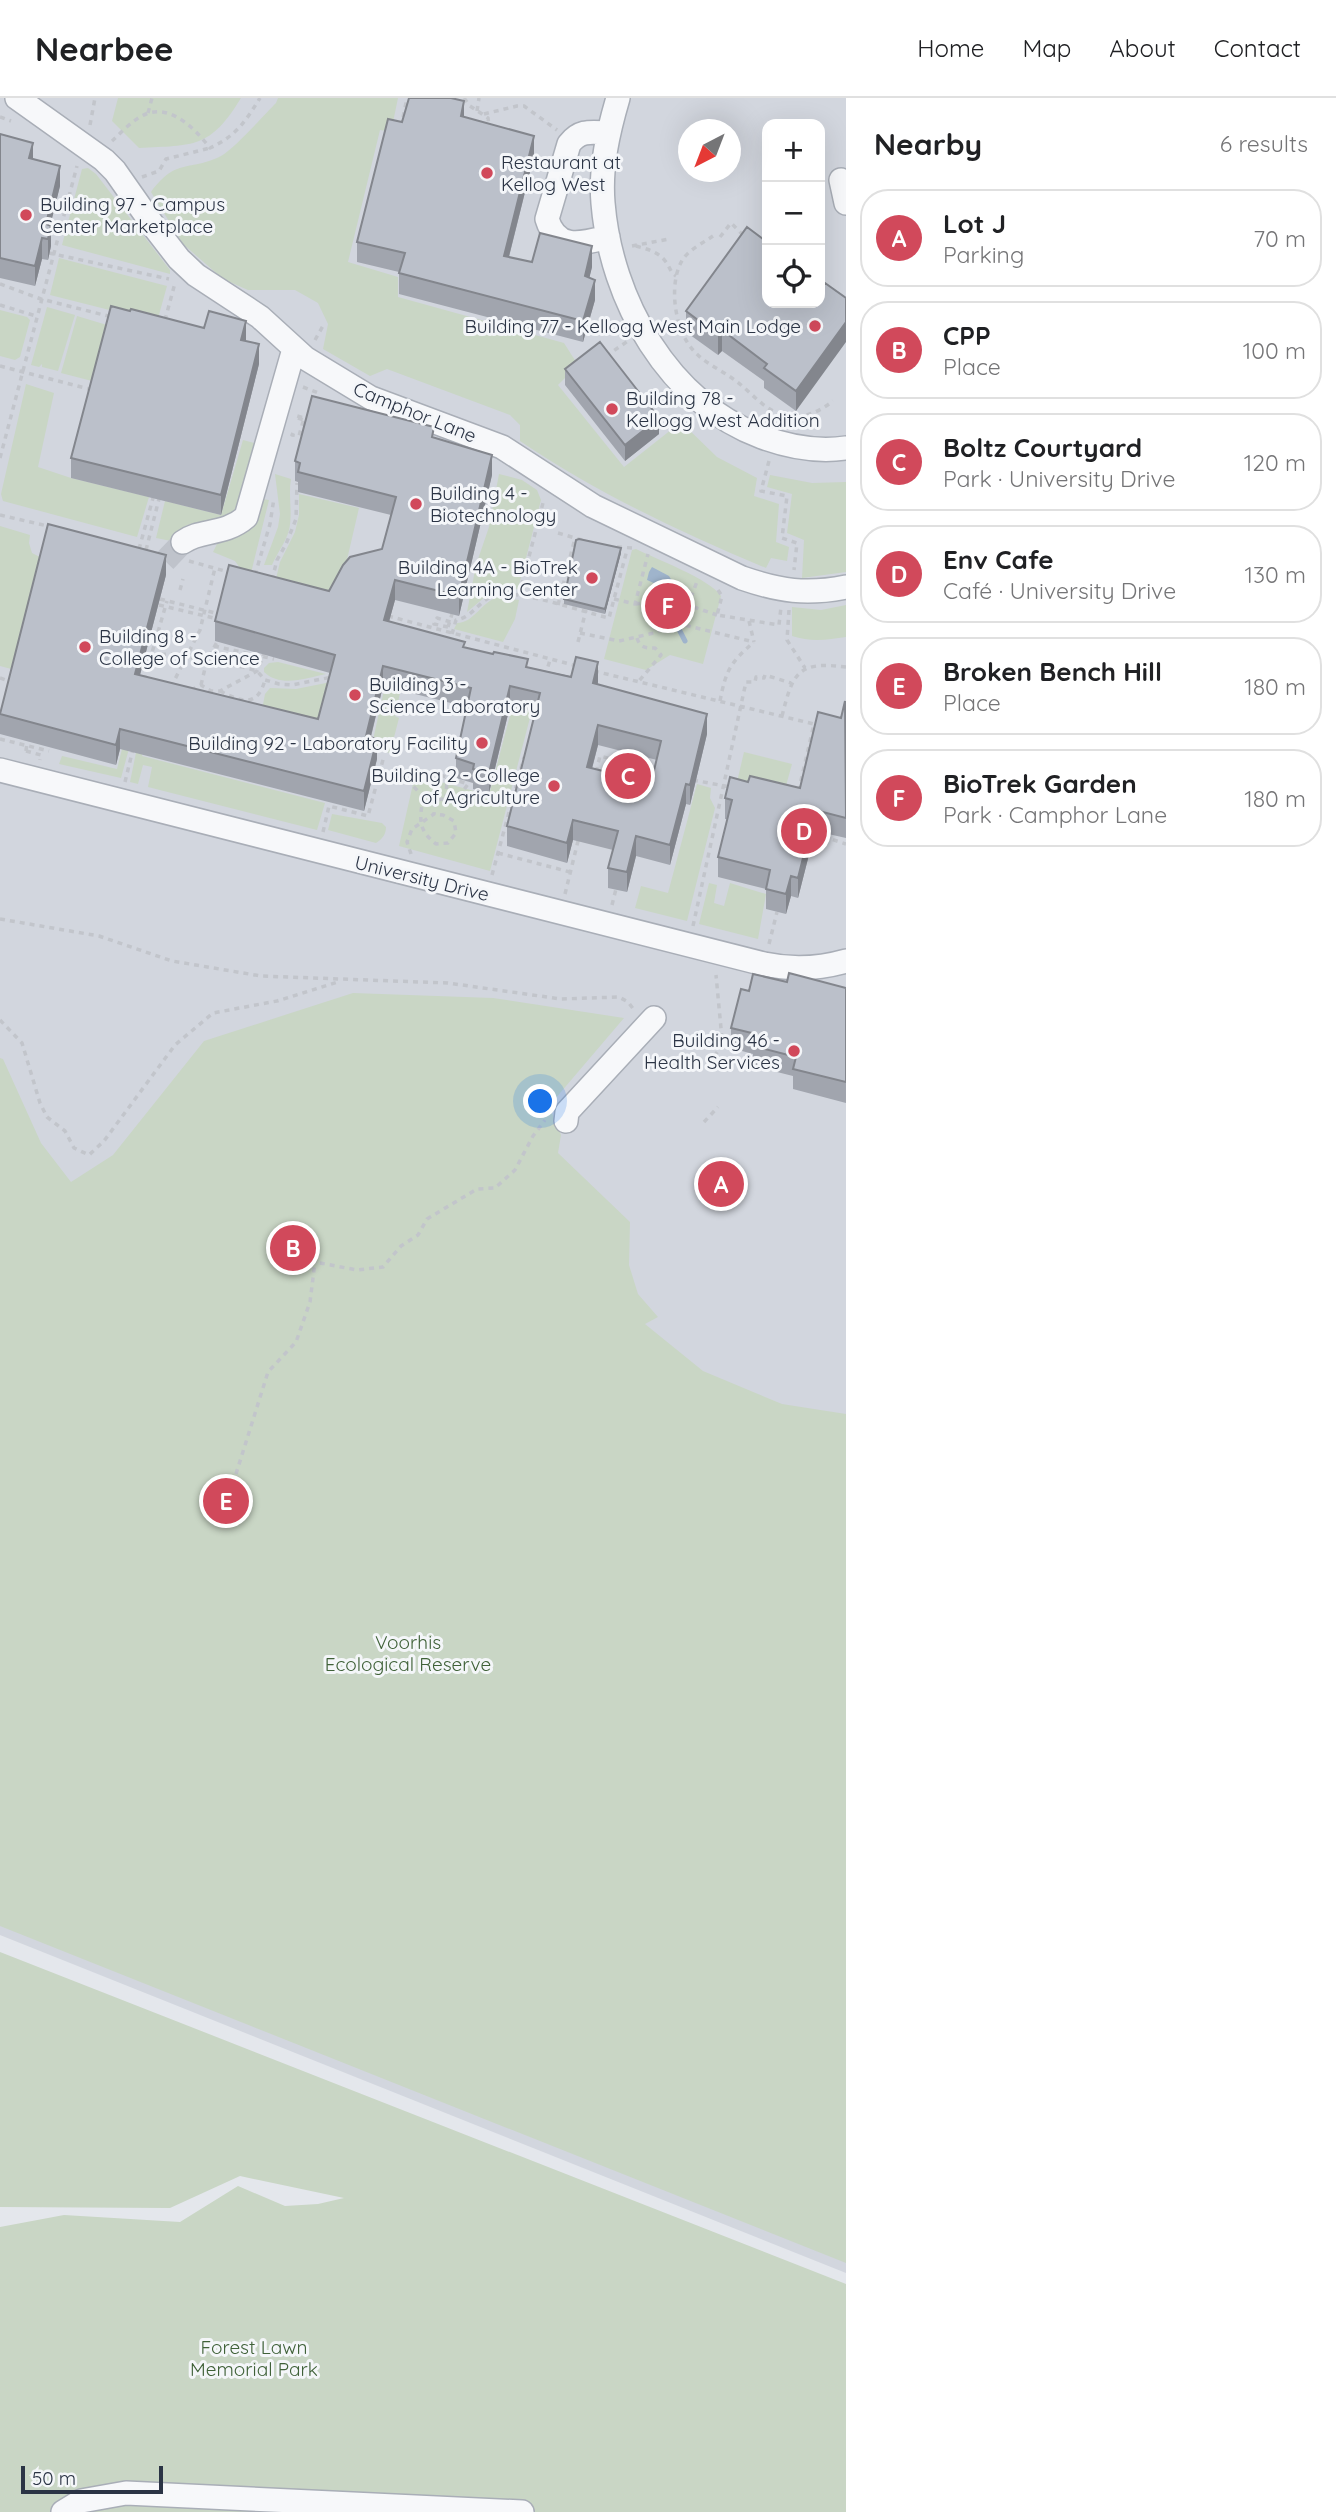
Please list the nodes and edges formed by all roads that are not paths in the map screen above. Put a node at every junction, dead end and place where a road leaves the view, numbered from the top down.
1 (17, 98) edge
2 (618, 98) edge
3 (607, 133) junction
4 (841, 180) dead end
5 (846, 203) edge
6 (616, 242) junction
7 (303, 348) junction
8 (846, 448) edge
9 (181, 550) tunnel mouth
10 (846, 587) edge
11 (0, 770) edge
12 (846, 961) edge
13 (650, 1021) road end
14 (566, 1117) road end
15 (64, 2512) edge
16 (522, 2512) edge

1 - 7 street, Camphor Lane
2 - 3 street
3 - 6 street
3 - 6 street
4 - 5 street
6 - 8 street
7 - 9 street
7 - 10 street, Camphor Lane
11 - 12 street, University Drive
13 - 14 street
15 - 16 street

